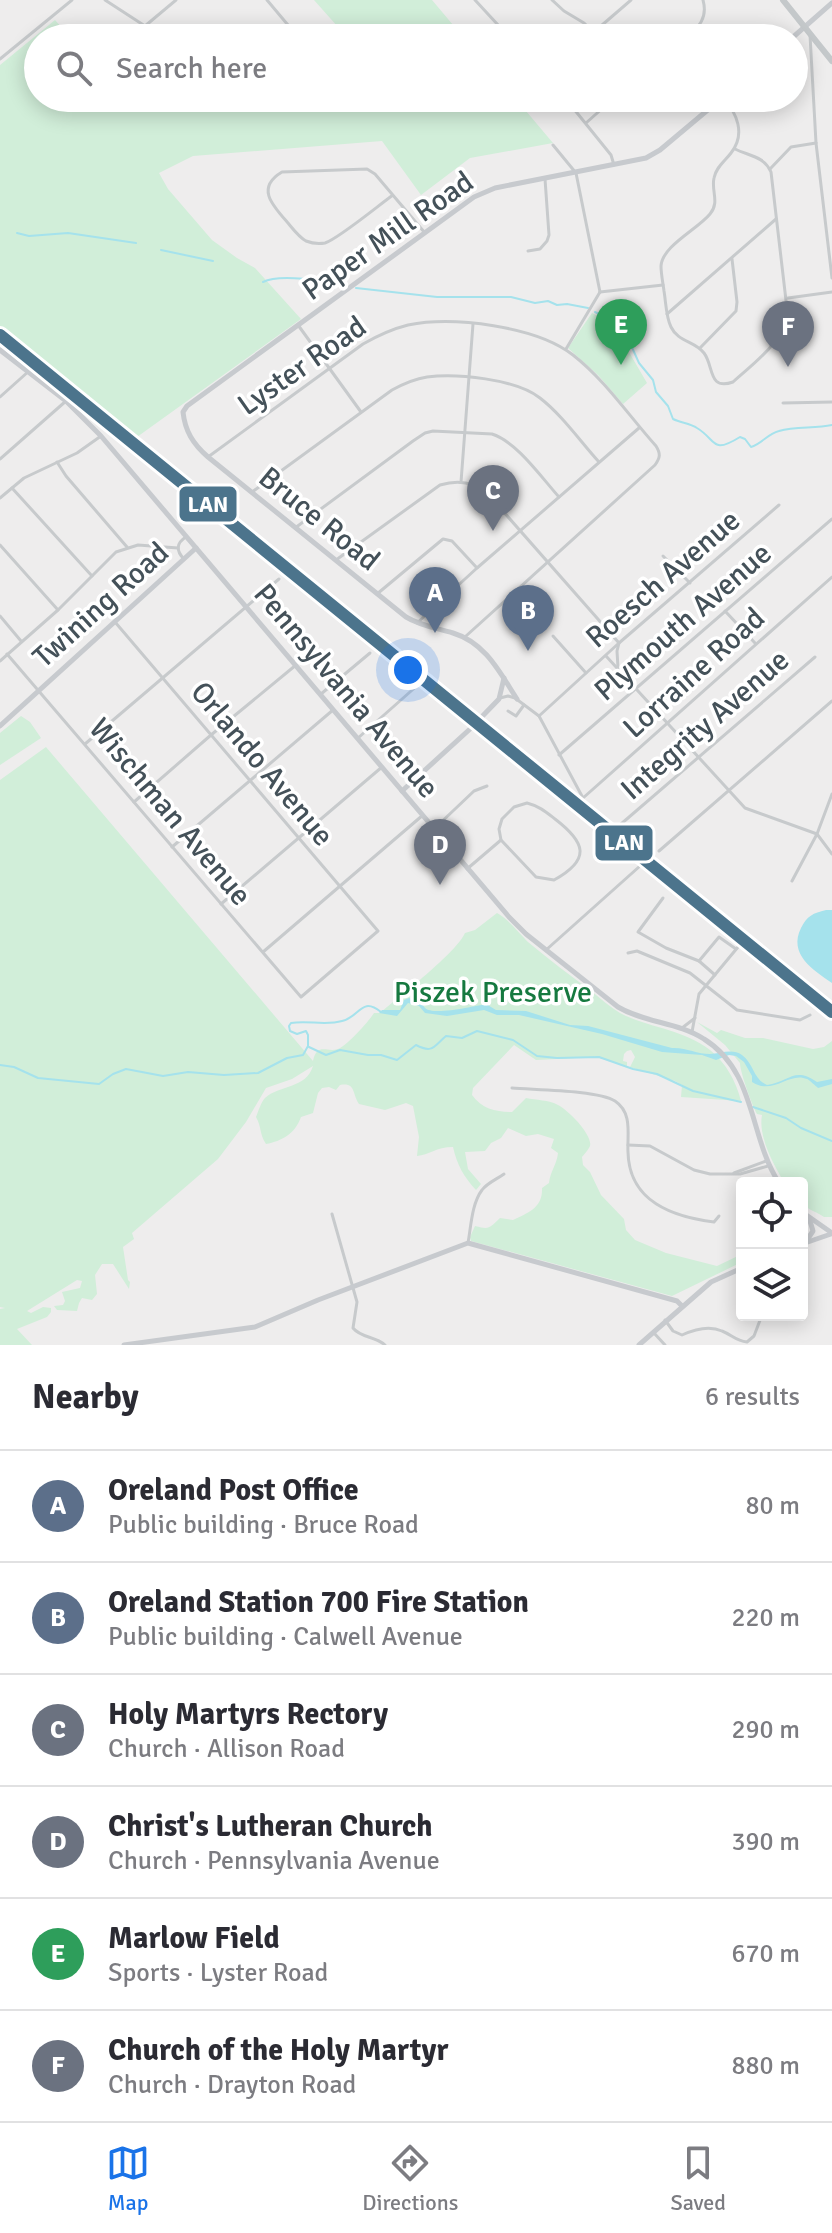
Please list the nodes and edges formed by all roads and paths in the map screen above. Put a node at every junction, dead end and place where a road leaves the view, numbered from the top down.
1 (72, 0) edge
2 (105, 0) edge
3 (176, 0) edge
4 (267, 0) edge
5 (475, 0) edge
6 (552, 0) edge
7 (631, 0) edge
8 (703, 0) edge
9 (783, 0) edge
10 (832, 3) edge
11 (43, 24) edge
12 (142, 24) edge
13 (147, 24) edge
14 (287, 24) edge
15 (497, 24) edge
16 (585, 24) edge
17 (603, 24) edge
18 (700, 24) edge
19 (802, 24) edge
20 (808, 24) edge
21 (808, 32) edge
22 (810, 35) junction
23 (24, 39) edge
24 (0, 59) edge
25 (832, 61) edge
26 (577, 112) edge
27 (598, 112) edge
28 (705, 112) edge
29 (734, 112) edge
30 (586, 123) junction
31 (816, 143) junction
32 (553, 145) dead end
33 (735, 149) junction
34 (614, 165) junction
35 (770, 169) junction
36 (576, 173) junction
37 (545, 179) junction
38 (393, 195) junction
39 (777, 218) junction
40 (425, 233) junction
41 (528, 251) dead end
42 (732, 258) junction
43 (832, 278) edge
44 (663, 285) junction
45 (600, 292) junction
46 (832, 292) edge
47 (787, 298) junction
48 (667, 314) junction
49 (473, 324) junction
50 (298, 325) junction
51 (700, 348) junction
52 (566, 349) junction
53 (0, 350) edge
54 (329, 369) junction
55 (29, 371) junction
56 (470, 378) junction
57 (0, 397) edge
58 (66, 401) junction
59 (832, 402) edge
60 (783, 403) dead end
61 (361, 412) junction
62 (183, 413) joint
63 (639, 428) junction
64 (466, 432) junction
65 (101, 436) junction
66 (208, 457) junction
67 (0, 459) edge
68 (57, 462) junction
69 (599, 462) junction
70 (461, 482) junction
71 (12, 488) junction
72 (252, 492) junction
73 (559, 497) junction
74 (0, 498) edge
75 (779, 505) dead end
76 (832, 519) edge
77 (295, 528) junction
78 (520, 531) junction
79 (186, 537) junction
80 (0, 545) edge
81 (127, 547) junction
82 (178, 548) junction
83 (196, 548) junction
84 (663, 556) dead end
85 (184, 559) junction
86 (335, 561) junction
87 (547, 562) junction
88 (477, 568) junction
89 (92, 576) junction
90 (832, 577) edge
91 (279, 579) dead end
92 (690, 583) junction
93 (377, 594) junction
94 (246, 607) junction
95 (58, 610) junction
96 (725, 611) junction
97 (0, 616) edge
98 (115, 622) junction
99 (417, 623) junction
100 (553, 636) dead end
101 (465, 638) junction
102 (22, 641) junction
103 (619, 643) junction
104 (757, 644) junction
105 (370, 653) dead end
106 (7, 654) junction
107 (606, 656) junction
108 (815, 657) dead end
109 (0, 661) edge
110 (296, 665) junction
111 (618, 668) junction
112 (586, 673) junction
113 (504, 677) junction
114 (162, 678) junction
115 (419, 684) dead end
116 (39, 690) junction
117 (637, 690) junction
118 (320, 695) junction
119 (499, 699) junction
120 (517, 699) junction
121 (832, 701) edge
122 (524, 705) junction
123 (333, 710) junction
124 (508, 711) dead end
125 (539, 716) junction
126 (666, 724) junction
127 (0, 726) edge
128 (211, 735) junction
129 (358, 738) junction
130 (85, 744) junction
131 (559, 755) junction
132 (698, 758) junction
133 (382, 767) junction
134 (250, 781) junction
135 (487, 786) dead end
136 (402, 791) junction
137 (728, 791) junction
138 (832, 794) edge
139 (134, 802) junction
140 (423, 815) junction
141 (621, 824) dead end
142 (434, 828) junction
143 (817, 834) junction
144 (299, 838) junction
145 (501, 840) junction
146 (172, 847) junction
147 (659, 851) dead end
148 (832, 854) edge
149 (640, 866) dead end
150 (467, 869) junction
151 (792, 881) dead end
152 (338, 886) junction
153 (663, 898) dead end
154 (221, 904) junction
155 (546, 950) junction
156 (263, 952) junction
157 (628, 953) dead end
158 (699, 961) junction
159 (715, 975) junction
160 (705, 986) junction
161 (301, 997) joint
162 (810, 1015) dead end
163 (695, 1018) junction
164 (681, 1028) junction
165 (692, 1032) junction
166 (512, 1088) dead end
167 (628, 1145) junction
168 (767, 1163) junction
169 (504, 1174) dead end
170 (775, 1177) edge
171 (332, 1214) dead end
172 (719, 1216) dead end
173 (808, 1217) edge
174 (832, 1234) edge
175 (808, 1242) edge
176 (468, 1243) junction
177 (736, 1271) edge
178 (354, 1286) junction
179 (680, 1303) junction
180 (665, 1320) junction
181 (760, 1321) edge
182 (653, 1332) junction
183 (124, 1345) edge
184 (385, 1345) edge
185 (639, 1345) edge
186 (665, 1345) edge

1 - 11 street
2 - 12 street
3 - 13 street
4 - 14 street
5 - 15 street
6 - 16 street
7 - 17 street
8 - 18 street
9 - 19 main road
10 - 20 street
21 - 22 main road
22 - 25 main road
22 - 31 street
23 - 24 street
26 - 30 street
27 - 30 street
28 - 34 street, Paper Mill Road
29 - 33 street
30 - 34 street
31 - 35 street
31 - 43 street
32 - 36 street
33 - 35 street
33 - 44 street
34 - 36 street, Paper Mill Road
35 - 39 street
36 - 37 street, Paper Mill Road
36 - 45 street
37 - 40 street, Paper Mill Road
37 - 41 street
38 - 38 street
38 - 40 street
39 - 42 street
39 - 47 street
40 - 50 street, Paper Mill Road
42 - 48 street
42 - 51 street
44 - 45 street
44 - 48 street
45 - 52 street
46 - 47 street
47 - 51 street
48 - 51 street
49 - 52 street, Lyster Road
49 - 54 street, Lyster Road
49 - 56 street
50 - 54 street
50 - 62 street, Paper Mill Road
52 - 63 street, Lyster Road
53 - 55 street, Pennsylvania Avenue
54 - 61 street
54 - 66 street, Lyster Road
55 - 57 street
55 - 58 street, Pennsylvania Avenue
56 - 61 street
56 - 64 street
56 - 69 street
58 - 65 street, Pennsylvania Avenue
58 - 67 street
59 - 60 street
61 - 72 street
62 - 66 street, Bruce Road
63 - 69 street
63 - 87 street, Lyster Road
64 - 70 street
64 - 73 street
64 - 77 street
65 - 68 street
65 - 79 street, Pennsylvania Avenue
66 - 72 street, Bruce Road
68 - 71 street
68 - 81 street
69 - 73 street
70 - 78 street
70 - 86 street
71 - 74 street
71 - 89 street
72 - 77 street, Bruce Road
73 - 78 street
75 - 92 street, Roesch Avenue
76 - 96 street, Plymouth Avenue
77 - 86 street, Bruce Road
78 - 87 street
78 - 88 street
79 - 82 street
79 - 83 street, Pennsylvania Avenue
80 - 95 street
81 - 82 street
81 - 89 street
82 - 85 street
83 - 85 street, Twining Road
83 - 94 street, Pennsylvania Avenue
84 - 92 street
85 - 98 street, Twining Road
86 - 93 street, Bruce Road
87 - 101 street
87 - 103 street
88 - 93 street
88 - 99 street
89 - 95 street
90 - 104 street, Lorraine Road
91 - 94 street
92 - 103 street, Roesch Avenue
93 - 99 street, Bruce Road
94 - 110 street, Pennsylvania Avenue
94 - 114 street
95 - 102 street
96 - 104 street
96 - 117 street, Plymouth Avenue
97 - 102 street
98 - 114 street, Orlando Avenue
98 - 116 street, Twining Road
99 - 101 street, Bruce Road
100 - 112 street
101 - 113 street, Bruce Road
102 - 106 street
103 - 107 street, Roesch Avenue
103 - 111 street
104 - 126 street, Lorraine Road
105 - 118 street
106 - 109 street
106 - 116 street, Wischman Avenue
107 - 111 street
107 - 112 street, Roesch Avenue
108 - 132 street, Integrity Avenue
110 - 118 street, Pennsylvania Avenue
110 - 128 street
111 - 117 street
112 - 125 street, Roesch Avenue
113 - 119 street
113 - 120 street, Bruce Road
114 - 128 street, Orlando Avenue
114 - 130 street
115 - 129 street
116 - 127 street, Twining Road
116 - 130 street, Wischman Avenue
117 - 126 street
117 - 131 street, Plymouth Avenue
118 - 123 street, Pennsylvania Avenue
119 - 120 street
119 - 136 street
120 - 122 street
121 - 137 street
122 - 124 street
122 - 125 street
123 - 129 street, Pennsylvania Avenue
123 - 134 street
125 - 131 street
126 - 131 street, Lorraine Road
126 - 132 street
128 - 134 street, Orlando Avenue
128 - 139 street
129 - 133 street, Pennsylvania Avenue
130 - 139 street, Wischman Avenue
132 - 137 street
132 - 141 street, Integrity Avenue
133 - 136 street, Pennsylvania Avenue
133 - 144 street
134 - 144 street, Orlando Avenue
134 - 146 street
135 - 142 street
136 - 140 street, Pennsylvania Avenue
137 - 143 street
137 - 147 street
138 - 143 street
139 - 146 street, Wischman Avenue
140 - 142 street, Pennsylvania Avenue
140 - 152 street
142 - 150 street, Pennsylvania Avenue
143 - 148 street
143 - 151 street
144 - 152 street, Orlando Avenue
144 - 154 street
145 - 145 street
145 - 150 street
146 - 154 street, Wischman Avenue
149 - 155 street
150 - 155 street, Pennsylvania Avenue
152 - 156 street
152 - 161 street, Orlando Avenue
153 - 158 street
154 - 156 street, Wischman Avenue
155 - 164 street, Pennsylvania Avenue
156 - 161 street, Wischman Avenue
157 - 160 street
158 - 159 street
158 - 159 street
159 - 160 street
160 - 162 street
160 - 163 street
163 - 164 street
163 - 165 street
164 - 165 street, Pennsylvania Avenue
165 - 168 street, Pennsylvania Avenue
166 - 167 street
167 - 168 street
167 - 172 street
168 - 170 street, Pennsylvania Avenue
169 - 176 street
171 - 178 street
173 - 174 street
174 - 175 street
176 - 178 street
176 - 179 street
177 - 179 street
178 - 183 street
178 - 184 street
179 - 180 street
180 - 181 street
180 - 182 street
182 - 185 street
182 - 186 street

